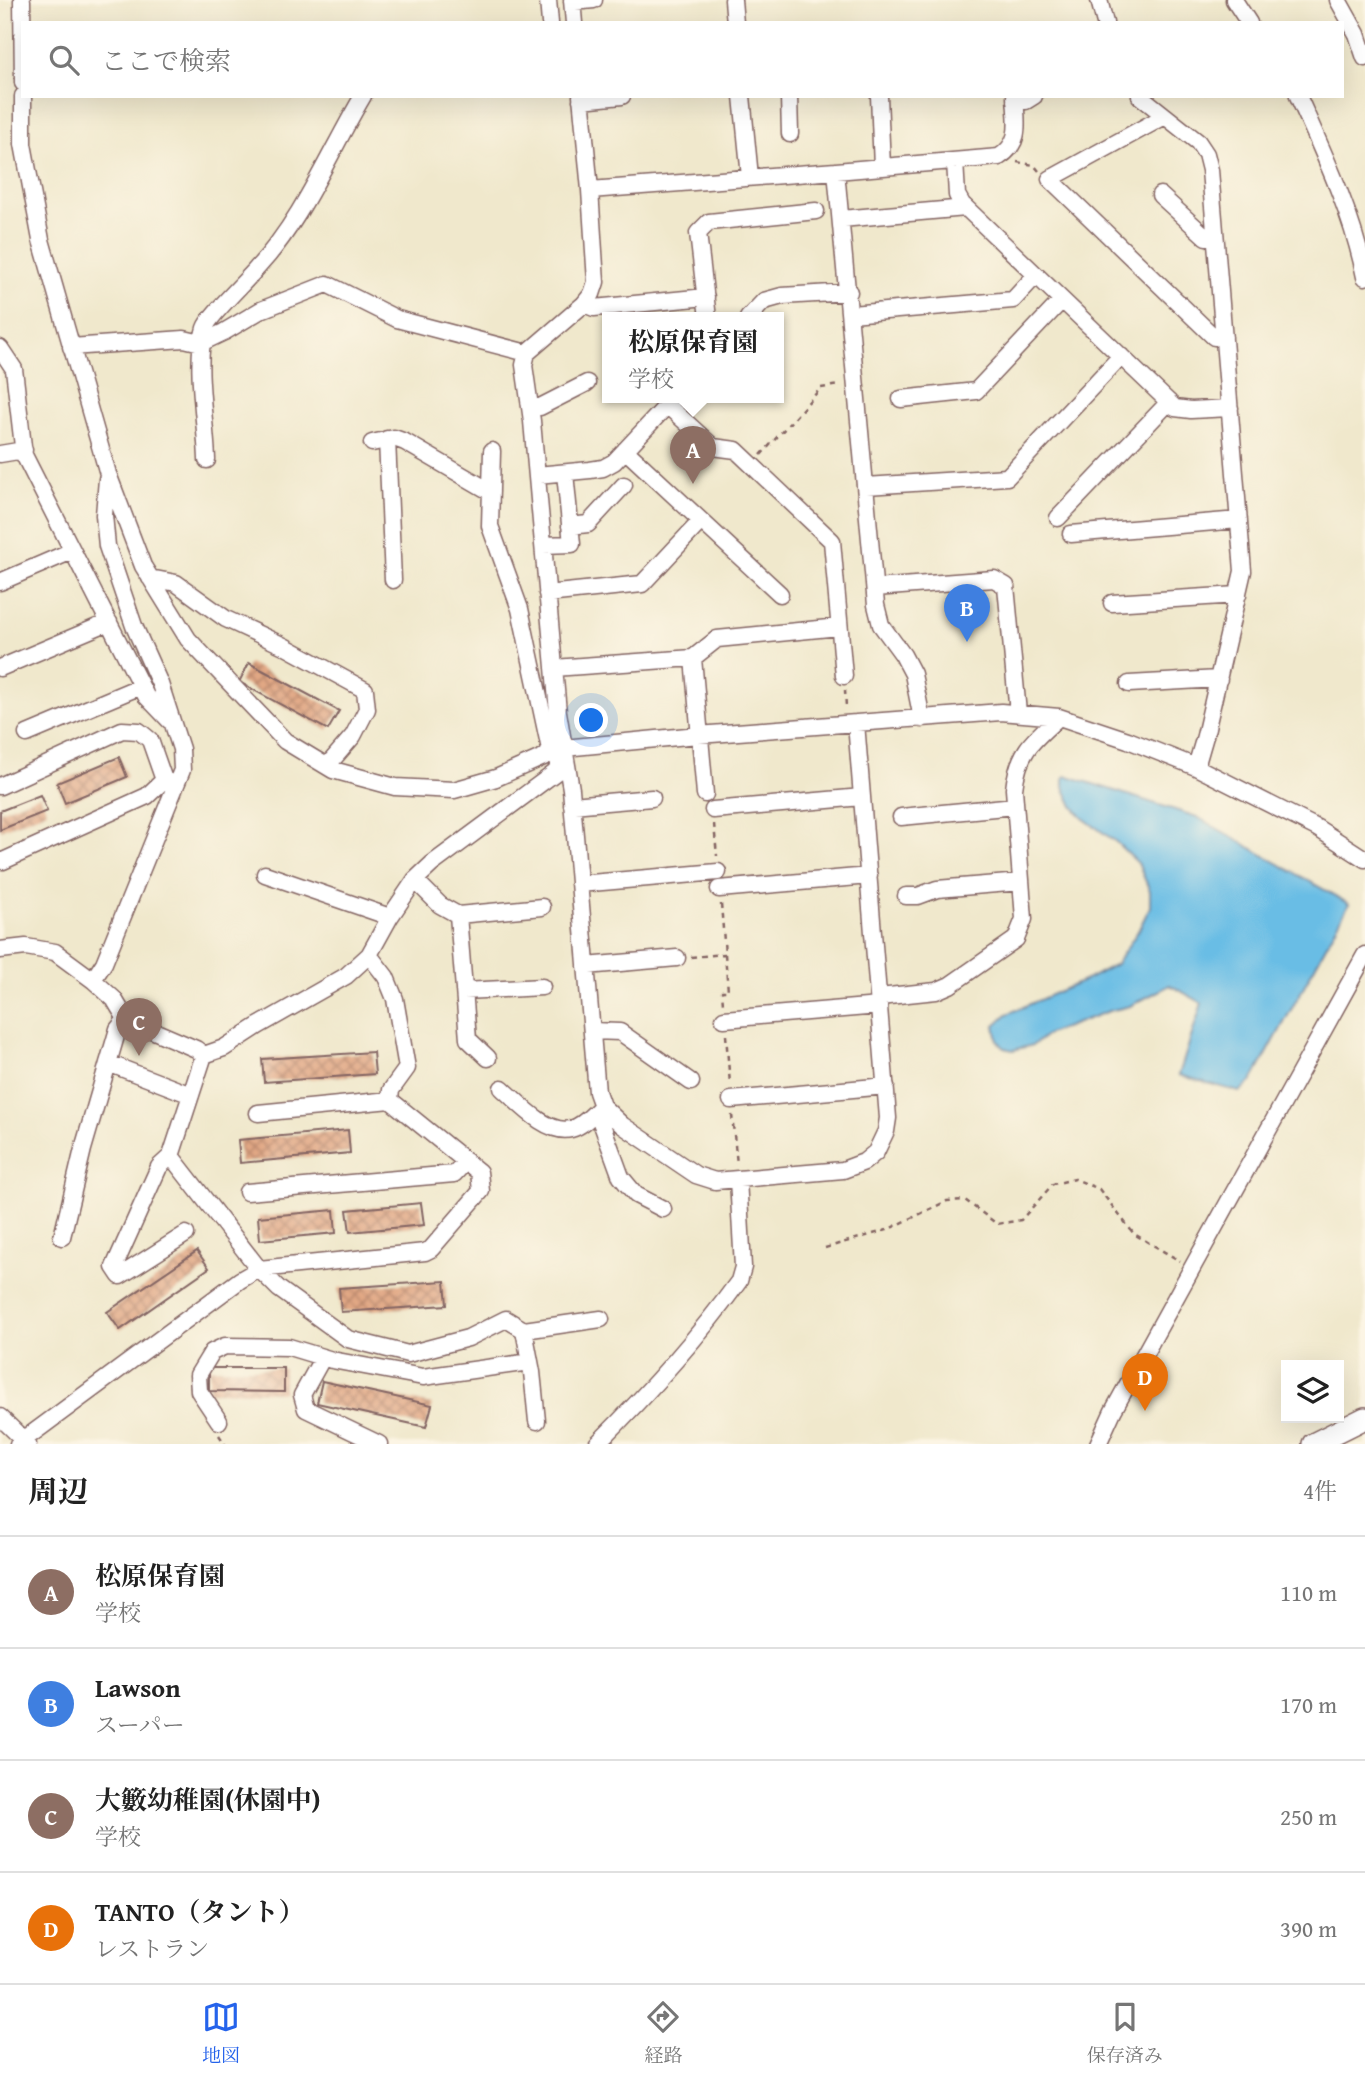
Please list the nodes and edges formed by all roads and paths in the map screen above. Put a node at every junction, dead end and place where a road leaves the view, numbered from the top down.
1 (22, 0) edge
2 (548, 0) edge
3 (594, 0) edge
4 (733, 0) edge
5 (1099, 0) edge
6 (1234, 0) edge
7 (1338, 0) edge
8 (572, 1) edge
9 (22, 21) edge
10 (550, 21) edge
11 (574, 21) edge
12 (735, 21) edge
13 (1104, 21) edge
14 (1248, 21) edge
15 (1365, 58) edge
16 (23, 98) edge
17 (362, 98) edge
18 (581, 98) edge
19 (742, 98) edge
20 (789, 98) edge
21 (879, 98) edge
22 (1142, 98) edge
23 (1299, 98) edge
24 (1015, 99) edge
25 (1165, 116) junction
26 (790, 134) dead end
27 (1004, 153) junction
28 (955, 161) junction
29 (882, 167) junction
30 (836, 171) junction
31 (750, 177) junction
32 (1050, 179) junction
33 (590, 190) junction
34 (1160, 195) dead end
35 (967, 208) junction
36 (816, 211) dead end
37 (841, 219) junction
38 (1215, 236) junction
39 (1363, 253) edge
40 (1036, 275) junction
41 (1365, 277) edge
42 (849, 292) junction
43 (706, 297) junction
44 (1062, 300) junction
45 (584, 304) junction
46 (707, 312) edge
47 (754, 312) edge
48 (850, 314) junction
49 (1224, 337) junction
50 (201, 343) junction
51 (71, 347) junction
52 (0, 348) edge
53 (527, 353) junction
54 (1121, 356) junction
55 (587, 383) dead end
56 (857, 383) junction
57 (901, 399) dead end
58 (1169, 402) junction
59 (669, 403) edge
60 (671, 403) edge
61 (530, 407) junction
62 (1230, 408) junction
63 (24, 450) junction
64 (625, 450) junction
65 (492, 451) dead end
66 (0, 454) edge
67 (207, 460) dead end
68 (752, 466) junction
69 (565, 473) junction
70 (108, 474) junction
71 (537, 475) junction
72 (624, 485) dead end
73 (866, 486) junction
74 (491, 492) junction
75 (1058, 518) dead end
76 (1239, 520) junction
77 (701, 521) junction
78 (570, 526) junction
79 (1071, 534) dead end
80 (543, 545) junction
81 (72, 551) junction
82 (150, 578) junction
83 (393, 579) dead end
84 (0, 582) edge
85 (875, 588) junction
86 (547, 594) junction
87 (780, 594) dead end
88 (1238, 594) junction
89 (1112, 603) dead end
90 (109, 622) junction
91 (839, 627) junction
92 (693, 658) junction
93 (554, 667) junction
94 (0, 668) edge
95 (844, 676) joint
96 (1219, 679) junction
97 (1129, 684) dead end
98 (141, 686) junction
99 (1018, 713) junction
100 (1059, 717) junction
101 (922, 719) junction
102 (172, 723) junction
103 (852, 724) junction
104 (27, 734) dead end
105 (698, 735) junction
106 (558, 751) junction
107 (327, 766) junction
108 (1196, 767) junction
109 (170, 783) junction
110 (0, 786) edge
111 (705, 794) dead end
112 (862, 797) junction
113 (652, 798) dead end
114 (572, 805) junction
115 (1015, 806) junction
116 (713, 810) joint
117 (901, 817) dead end
118 (1365, 859) edge
119 (3, 861) dead end
120 (718, 872) joint
121 (265, 874) dead end
122 (869, 876) junction
123 (415, 880) junction
124 (1021, 882) junction
125 (579, 884) junction
126 (719, 889) joint
127 (906, 896) dead end
128 (542, 907) dead end
129 (458, 915) junction
130 (390, 917) junction
131 (0, 950) edge
132 (725, 954) junction
133 (369, 955) junction
134 (1365, 955) edge
135 (677, 958) joint
136 (586, 966) junction
137 (93, 980) junction
138 (1358, 984) edge
139 (542, 987) dead end
140 (464, 991) junction
141 (879, 1002) junction
142 (126, 1018) junction
143 (724, 1019) junction
144 (592, 1031) junction
145 (204, 1055) junction
146 (488, 1058) dead end
147 (108, 1063) junction
148 (691, 1082) dead end
149 (886, 1086) junction
150 (502, 1088) dead end
151 (191, 1096) junction
152 (390, 1100) junction
153 (731, 1100) junction
154 (599, 1109) junction
155 (258, 1113) dead end
156 (171, 1156) junction
157 (466, 1161) junction
158 (738, 1179) junction
159 (247, 1192) dead end
160 (663, 1209) dead end
161 (186, 1234) dead end
162 (62, 1237) dead end
163 (825, 1248) dead end
164 (1192, 1268) junction
165 (259, 1269) junction
166 (601, 1319) dead end
167 (524, 1330) junction
168 (323, 1357) junction
169 (530, 1363) junction
170 (0, 1417) edge
171 (1365, 1418) edge
172 (219, 1421) dead end
173 (537, 1421) dead end
174 (23, 1442) edge
175 (379, 1444) edge
176 (597, 1444) edge
177 (1098, 1444) edge
178 (1313, 1444) edge

1 - 9 street
2 - 10 street
3 - 8 street
4 - 12 street
5 - 13 street
6 - 14 street
7 - 15 street
8 - 11 street
16 - 51 street
17 - 50 street
18 - 33 street
19 - 31 street
20 - 26 street
21 - 29 street
22 - 25 street
23 - 39 street
24 - 27 street
25 - 32 street
25 - 38 street
27 - 28 street
27 - 32 path
28 - 29 street
28 - 35 street
29 - 30 street
30 - 31 street
30 - 37 street
31 - 33 street
32 - 49 street
33 - 45 street
34 - 38 street
35 - 37 street
35 - 40 street
36 - 43 street
37 - 42 street
38 - 49 street
39 - 41 street
40 - 44 street
40 - 48 street
42 - 47 street
42 - 48 street
43 - 45 street
43 - 46 street
44 - 54 street
44 - 57 street
45 - 53 street
48 - 56 street
49 - 62 street
50 - 51 street
50 - 53 street
50 - 67 street
51 - 70 street
52 - 63 street
53 - 61 street
54 - 58 street
54 - 73 street
55 - 61 street
56 - 68 path
56 - 73 street
58 - 62 street
58 - 75 street
59 - 64 street
60 - 68 street
61 - 71 street
62 - 76 street
63 - 66 street
63 - 81 street
64 - 69 street
64 - 77 street
65 - 74 street
68 - 91 street
69 - 71 street
69 - 78 street
70 - 82 street
70 - 102 street
71 - 80 street
72 - 78 street
73 - 85 street
74 - 83 street
74 - 106 street
76 - 79 street
76 - 88 street
77 - 86 street
77 - 87 street
78 - 80 street
80 - 86 street
81 - 84 street
81 - 90 street
82 - 107 street
82 - 107 street
85 - 99 street
85 - 101 street
86 - 93 street
88 - 89 street
88 - 96 street
90 - 94 street
90 - 98 street
91 - 92 street
91 - 95 street
92 - 93 street
92 - 105 street
93 - 106 street
95 - 103 path
96 - 97 street
96 - 108 street
98 - 102 street
98 - 104 street
99 - 100 street
99 - 101 street
100 - 108 street
100 - 115 street
101 - 103 street
102 - 109 street
103 - 105 street
103 - 112 street
105 - 106 street
105 - 111 street
106 - 107 street
106 - 114 street
106 - 123 street
108 - 118 street
109 - 110 street
109 - 119 street
109 - 137 street
112 - 116 street
112 - 122 street
113 - 114 street
114 - 125 street
115 - 117 street
115 - 124 street
116 - 120 path
120 - 125 street
121 - 130 street
122 - 126 street
122 - 141 street
123 - 129 street
123 - 130 street
124 - 127 street
124 - 141 street
125 - 136 street
126 - 132 path
128 - 129 street
129 - 140 street
130 - 133 street
131 - 137 street
132 - 135 path
132 - 143 path
133 - 145 street
133 - 152 street
134 - 138 street
135 - 136 street
136 - 144 street
137 - 142 street
138 - 164 street
139 - 140 street
140 - 146 street
141 - 143 street
141 - 149 street
142 - 145 street
142 - 147 street
143 - 153 path
144 - 148 street
144 - 154 street
145 - 151 street
147 - 151 street
147 - 162 street
149 - 153 street
149 - 158 street
150 - 154 street
151 - 156 street
152 - 155 street
152 - 157 street
153 - 158 path
154 - 158 street
154 - 160 street
156 - 161 street
156 - 165 street
157 - 159 street
157 - 165 street
158 - 176 street
163 - 164 path
164 - 177 street
165 - 167 street
165 - 174 street
166 - 167 street
167 - 169 street
168 - 169 street
168 - 172 street
168 - 175 street
169 - 173 street
170 - 174 street
171 - 178 main road

